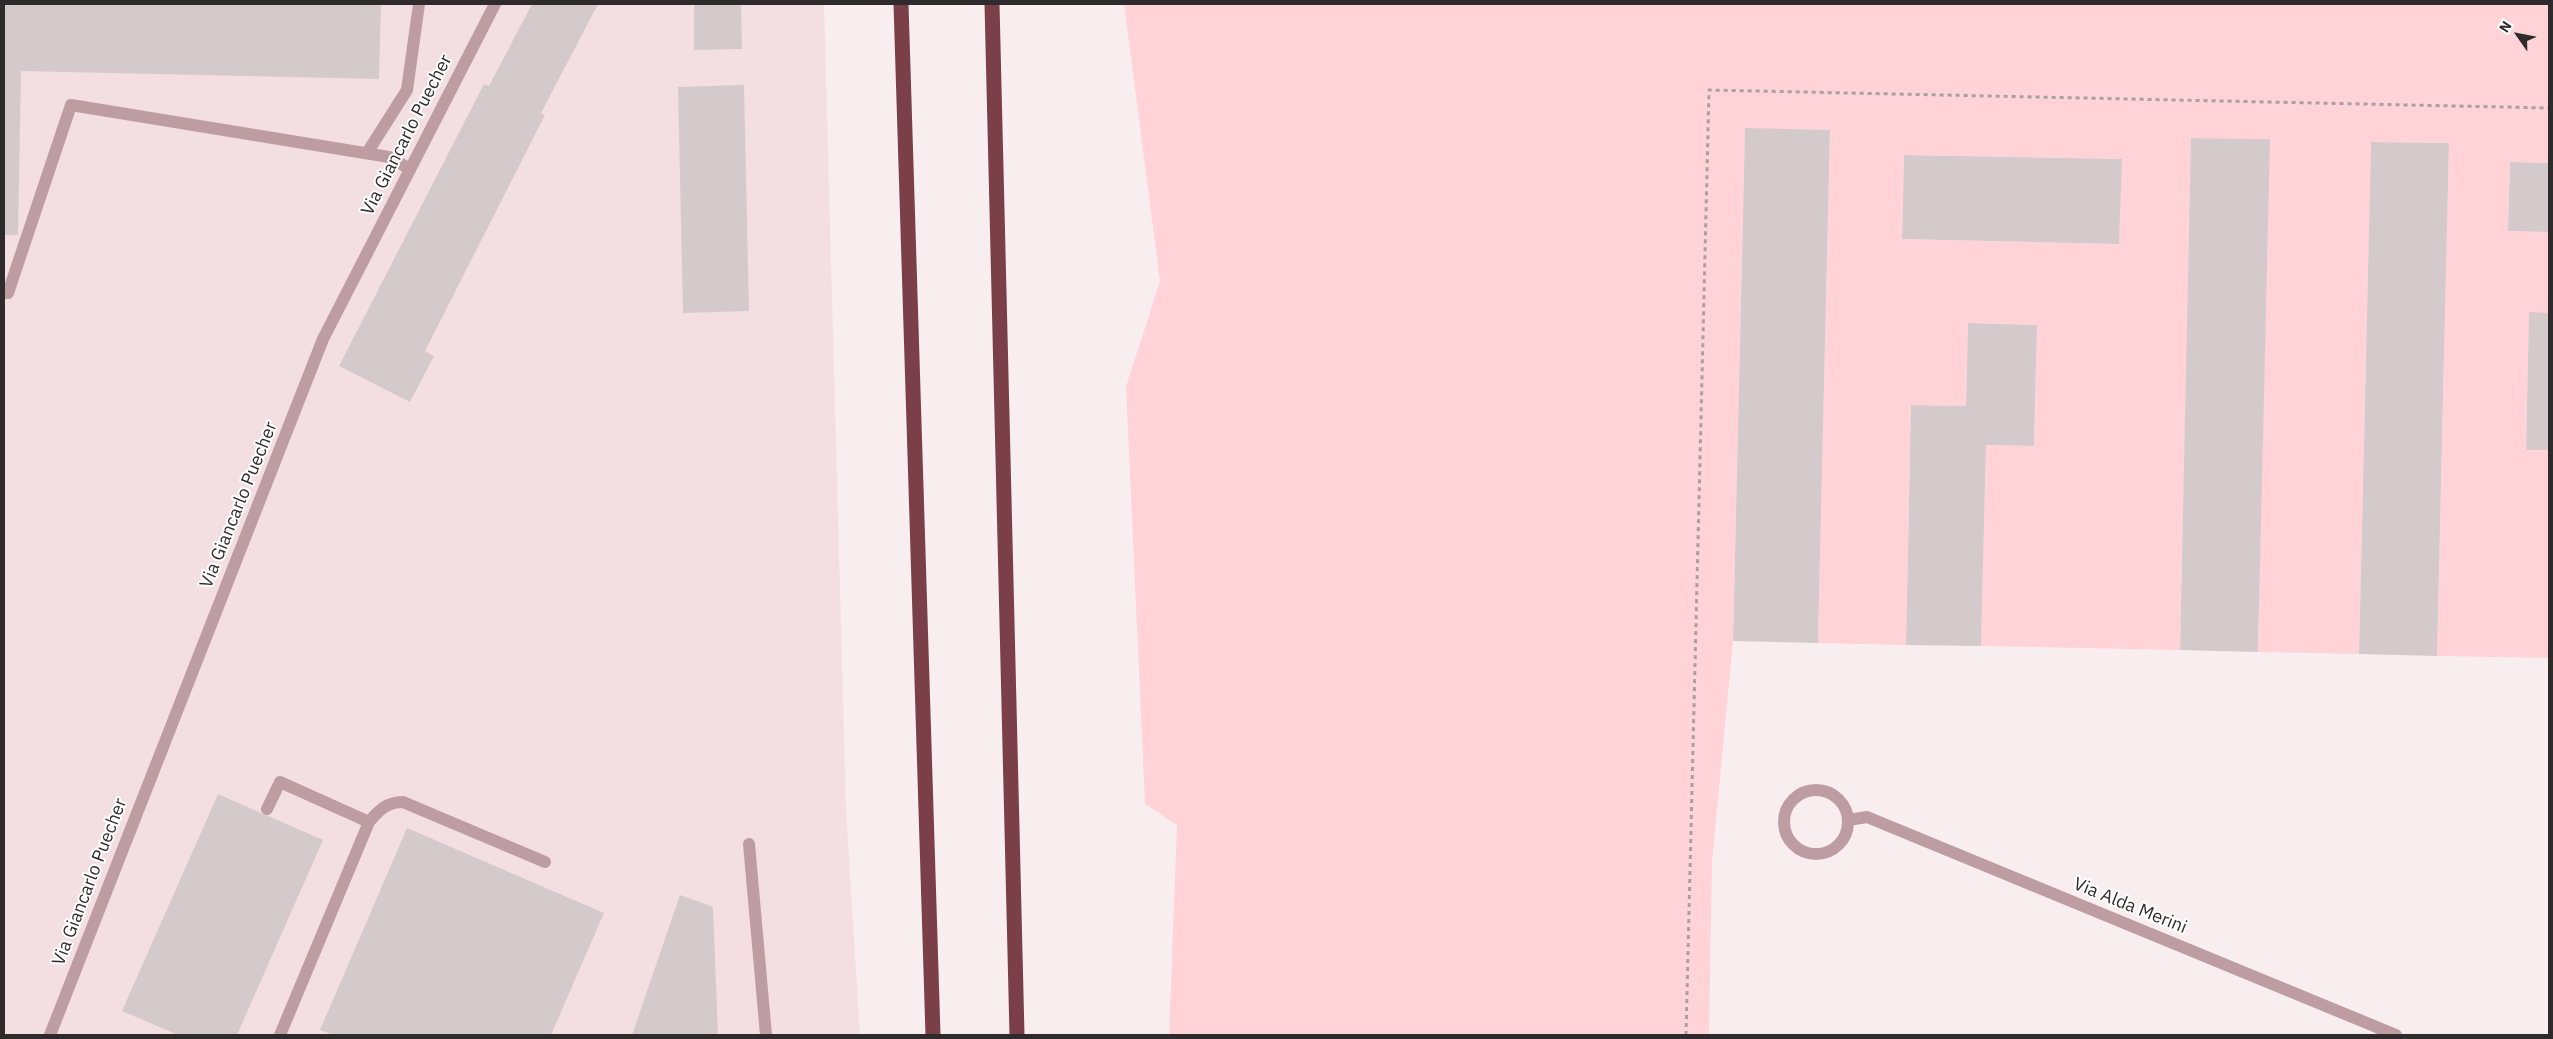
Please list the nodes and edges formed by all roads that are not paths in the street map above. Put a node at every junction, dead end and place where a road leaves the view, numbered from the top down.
1 (419, 4) edge
2 (495, 4) edge
3 (901, 4) edge
4 (992, 4) edge
5 (366, 153) junction
6 (410, 169) junction
7 (4, 293) edge
8 (267, 809) dead end
9 (1848, 820) junction
10 (369, 822) junction
11 (748, 844) dead end
12 (545, 862) dead end
13 (50, 1035) edge
14 (280, 1035) edge
15 (766, 1035) edge
16 (933, 1035) edge
17 (1017, 1035) edge
18 (2396, 1035) edge

1 - 5 street
2 - 6 street, Via Giancarlo Puecher
3 - 16 highway
4 - 17 highway
5 - 6 street
5 - 7 street
6 - 13 street, Via Giancarlo Puecher
8 - 10 street
9 - 9 street
9 - 18 street, Via Alda Merini
10 - 12 street
10 - 14 street
11 - 15 street

